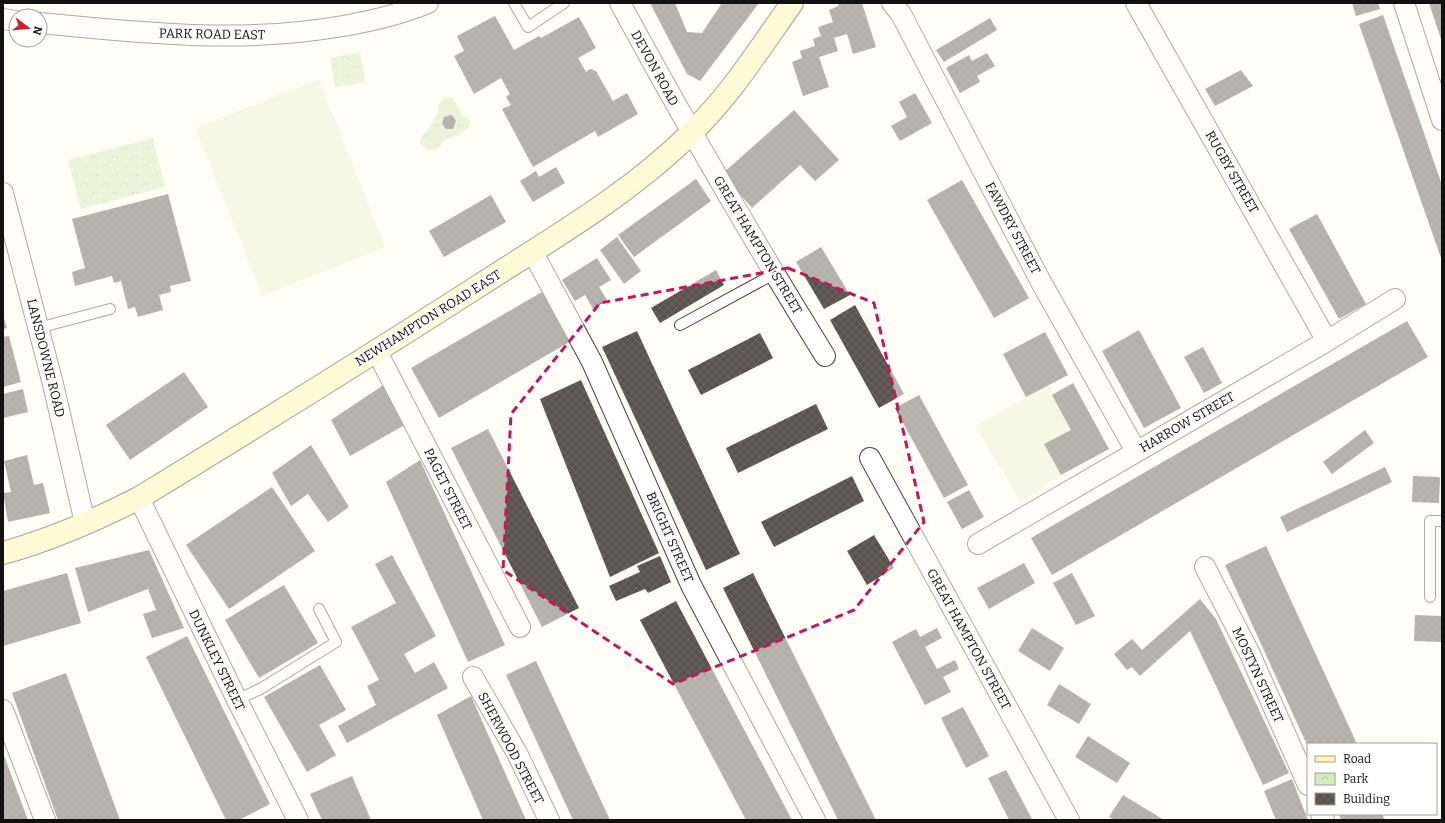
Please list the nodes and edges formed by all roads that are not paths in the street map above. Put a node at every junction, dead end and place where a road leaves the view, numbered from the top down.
1 (428, 3) edge
2 (514, 3) edge
3 (564, 3) edge
4 (620, 3) edge
5 (792, 3) edge
6 (892, 3) edge
7 (1136, 3) edge
8 (1404, 3) edge
9 (48, 24) edge
10 (1442, 120) edge
11 (691, 134) junction
12 (3, 193) edge
13 (532, 251) junction
14 (774, 274) junction
15 (1394, 299) dead end
16 (110, 309) dead end
17 (680, 325) dead end
18 (38, 328) junction
19 (1327, 341) junction
20 (376, 350) junction
21 (825, 356) dead end
22 (1136, 451) junction
23 (870, 458) dead end
24 (138, 498) junction
25 (1442, 521) edge
26 (85, 523) junction
27 (978, 544) dead end
28 (3, 553) edge
29 (1205, 567) dead end
30 (1430, 597) dead end
31 (319, 609) dead end
32 (520, 627) dead end
33 (473, 677) dead end
34 (237, 700) junction
35 (3, 710) edge
36 (1307, 783) edge
37 (45, 820) edge
38 (298, 820) edge
39 (548, 820) edge
40 (815, 820) edge
41 (1069, 820) edge

1 - 9 street, PARK ROAD EAST
2 - 3 lane
4 - 11 street, DEVON ROAD
5 - 11 street, NEWHAMPTON ROAD EAST
6 - 22 street, FAWDRY STREET
7 - 19 street, RUGBY STREET
8 - 10 street
11 - 13 street, NEWHAMPTON ROAD EAST
11 - 14 street, GREAT HAMPTON STREET
12 - 18 street, LANSDOWNE ROAD
13 - 20 street, NEWHAMPTON ROAD EAST
13 - 40 street, BRIGHT STREET
14 - 17 lane
14 - 21 street, GREAT HAMPTON STREET
15 - 19 street, HARROW STREET
16 - 18 lane
18 - 26 street, LANSDOWNE ROAD
19 - 22 street, HARROW STREET
20 - 24 street, NEWHAMPTON ROAD EAST
20 - 32 street, PAGET STREET
22 - 27 street, HARROW STREET
23 - 41 street, GREAT HAMPTON STREET
24 - 26 street, NEWHAMPTON ROAD EAST
24 - 34 street, DUNKLEY STREET
25 - 30 lane
26 - 28 street, NEWHAMPTON ROAD EAST
29 - 36 street, MOSTYN STREET
31 - 34 lane
33 - 39 street, SHERWOOD STREET
34 - 38 street, DUNKLEY STREET
35 - 37 street

